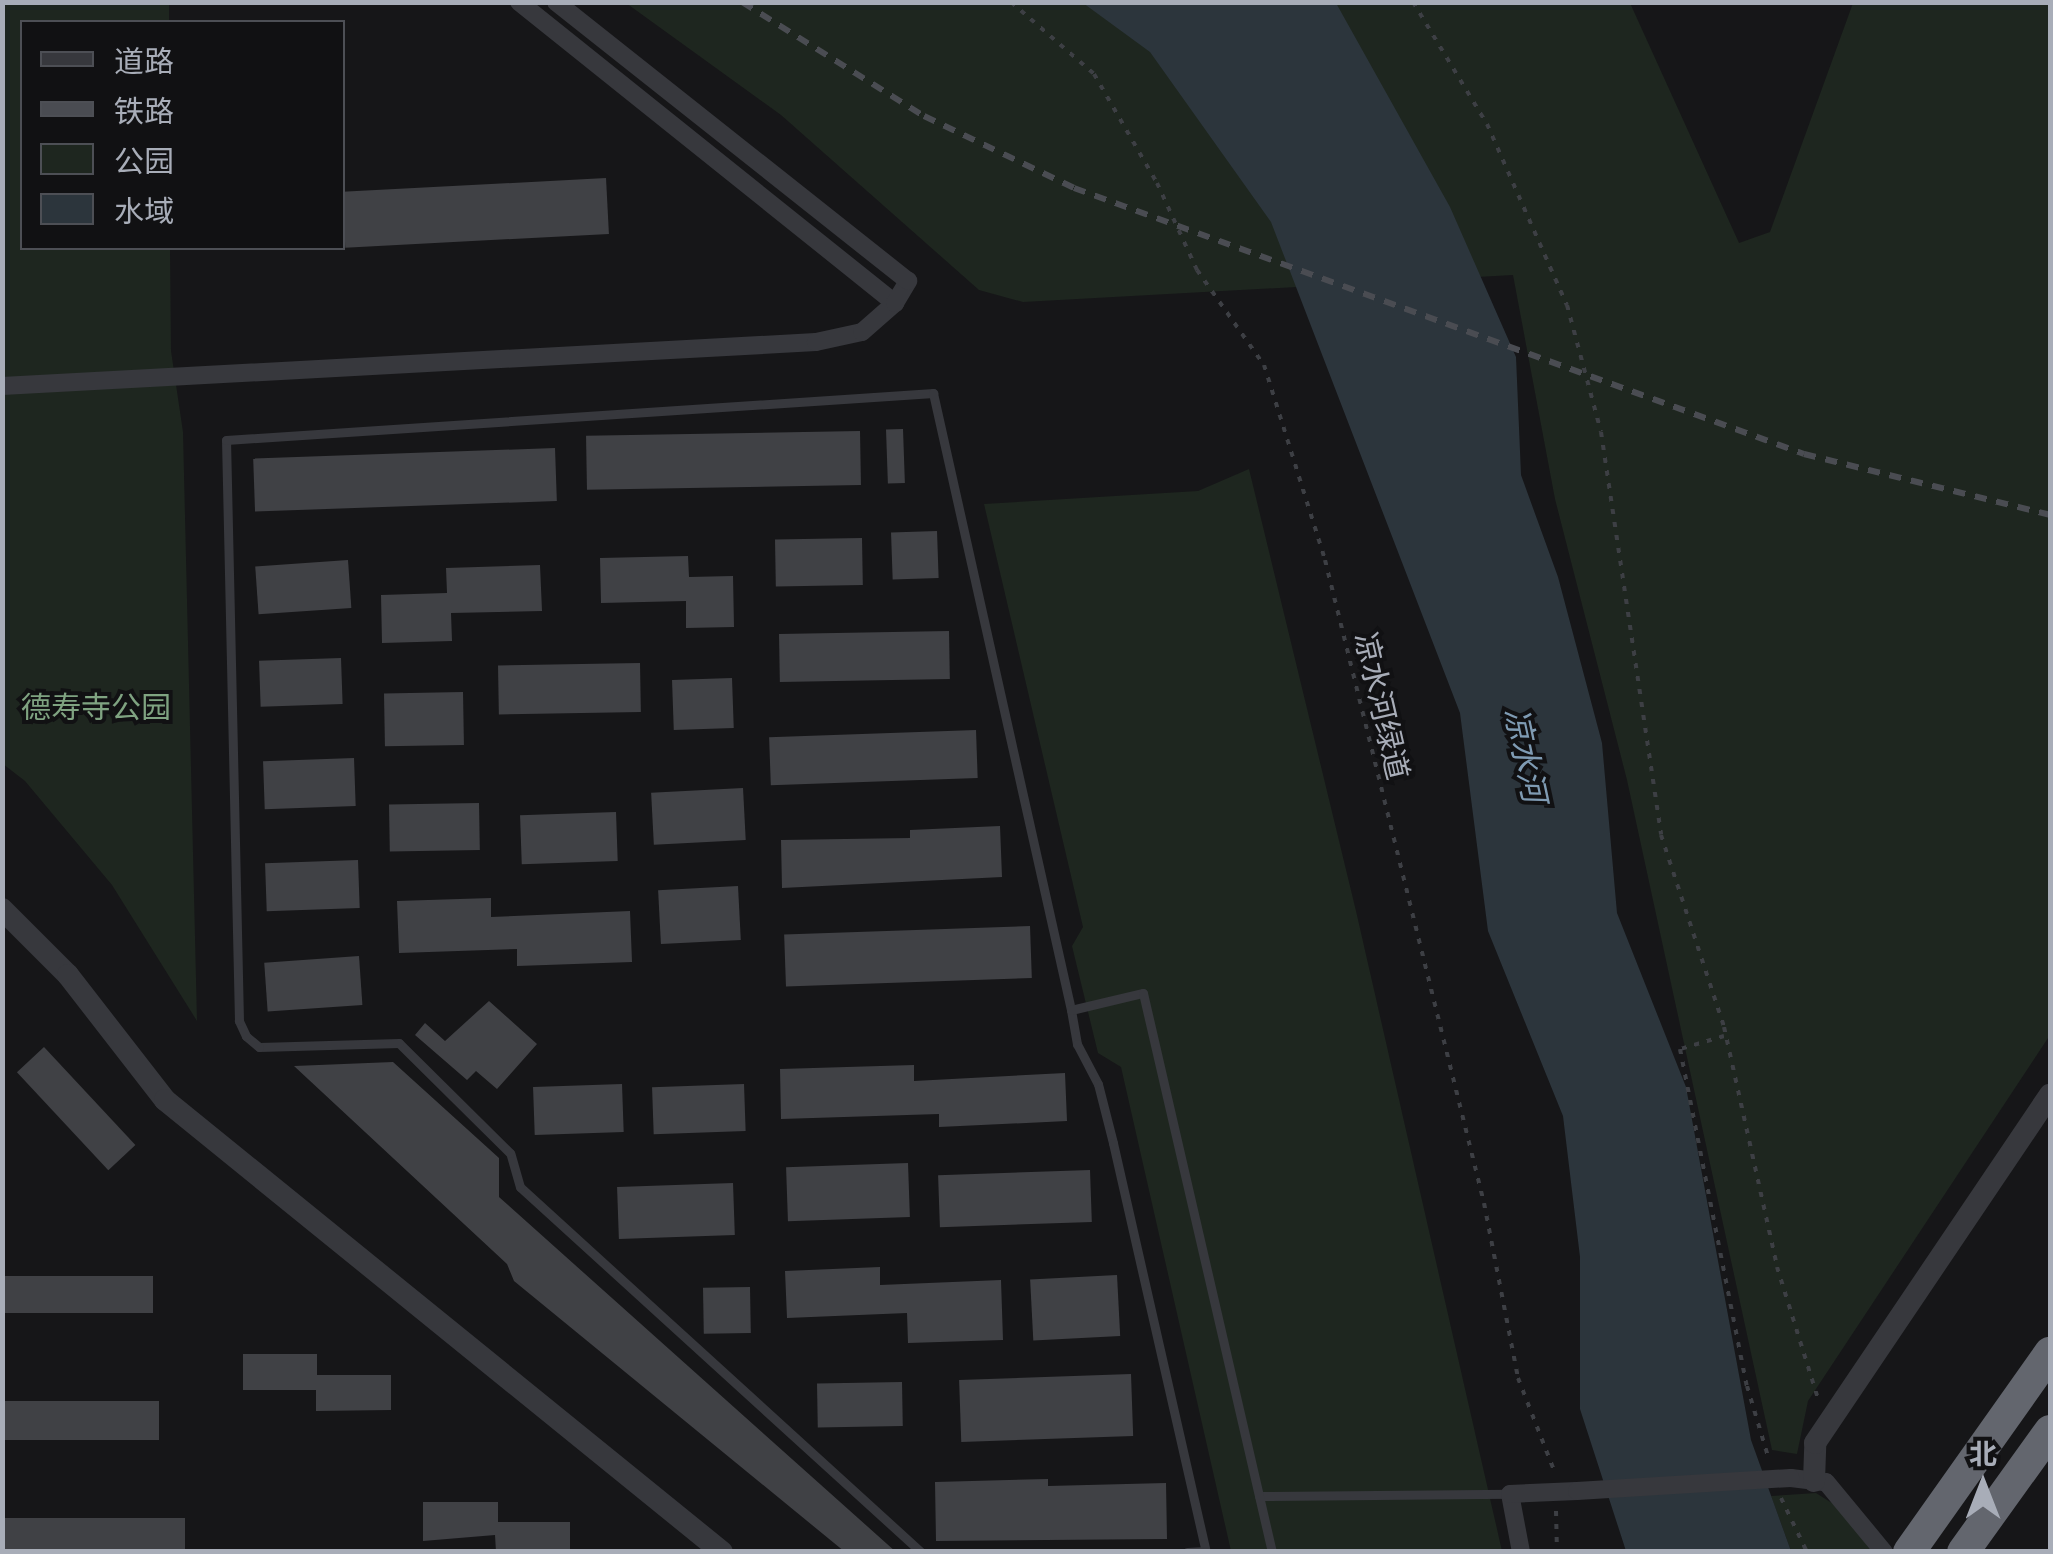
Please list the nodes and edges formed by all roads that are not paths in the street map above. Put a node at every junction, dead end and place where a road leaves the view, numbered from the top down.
1 (519, 2) edge
2 (556, 2) edge
3 (895, 303) junction
4 (2, 386) edge
5 (2, 908) edge
6 (1071, 1010) junction
7 (2050, 1094) edge
8 (2050, 1353) edge
9 (2050, 1431) edge
10 (1789, 1481) junction
11 (1510, 1494) junction
12 (1259, 1496) junction
13 (1206, 1551) edge
14 (722, 1552) edge
15 (921, 1552) edge
16 (1187, 1552) edge
17 (1272, 1552) edge
18 (1521, 1552) edge
19 (1884, 1552) edge
20 (1909, 1552) edge
21 (1963, 1552) edge

1 - 3 street
2 - 3 street
3 - 4 street
5 - 14 street
6 - 12 lane
6 - 13 lane
6 - 15 lane
7 - 10 street
8 - 20 highway
9 - 21 highway
10 - 11 street, bridge
10 - 19 street
11 - 12 lane
11 - 18 street
12 - 17 lane
13 - 16 lane

